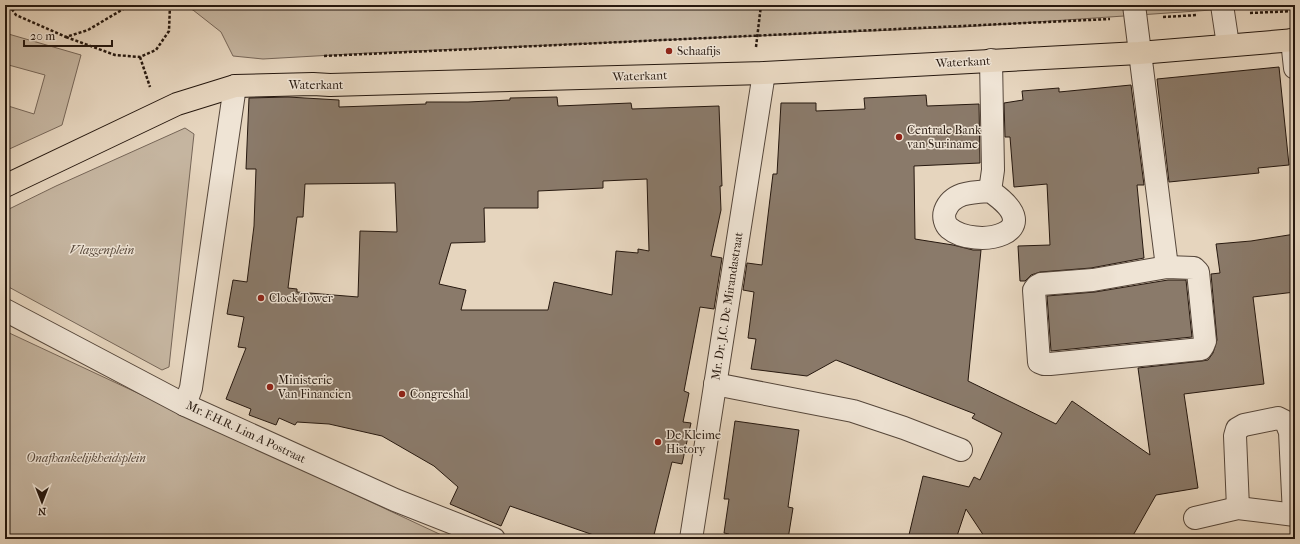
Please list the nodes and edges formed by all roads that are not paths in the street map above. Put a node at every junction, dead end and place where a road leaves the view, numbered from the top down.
1 (1222, 9) edge
2 (1134, 11) edge
3 (1294, 40) edge
4 (1228, 45) junction
5 (1140, 53) junction
6 (991, 60) junction
7 (1295, 68) edge
8 (757, 73) junction
9 (235, 86) junction
10 (5, 186) edge
11 (990, 192) dead end
12 (1167, 267) junction
13 (5, 310) edge
14 (715, 384) junction
15 (185, 405) junction
16 (961, 450) dead end
17 (1238, 508) junction
18 (1295, 515) edge
19 (1195, 518) dead end
20 (494, 539) edge
21 (691, 539) edge

1 - 4 street
2 - 5 street
3 - 4 main road, Waterkant
3 - 7 street
4 - 5 main road, Waterkant
5 - 6 main road, Waterkant
5 - 12 street
6 - 8 main road, Waterkant
6 - 11 street
8 - 9 main road, Waterkant
8 - 14 street, Mr. Dr. J.C. De Mirandastraat
9 - 10 main road, Waterkant
9 - 15 street
12 - 12 street
13 - 15 street, Mr. F.H.R. Lim A Postraat
14 - 16 street
14 - 21 street, Mr. Dr. J.C. De Mirandastraat
15 - 20 street, Mr. F.H.R. Lim A Postraat
17 - 18 street
17 - 18 street
17 - 19 street

